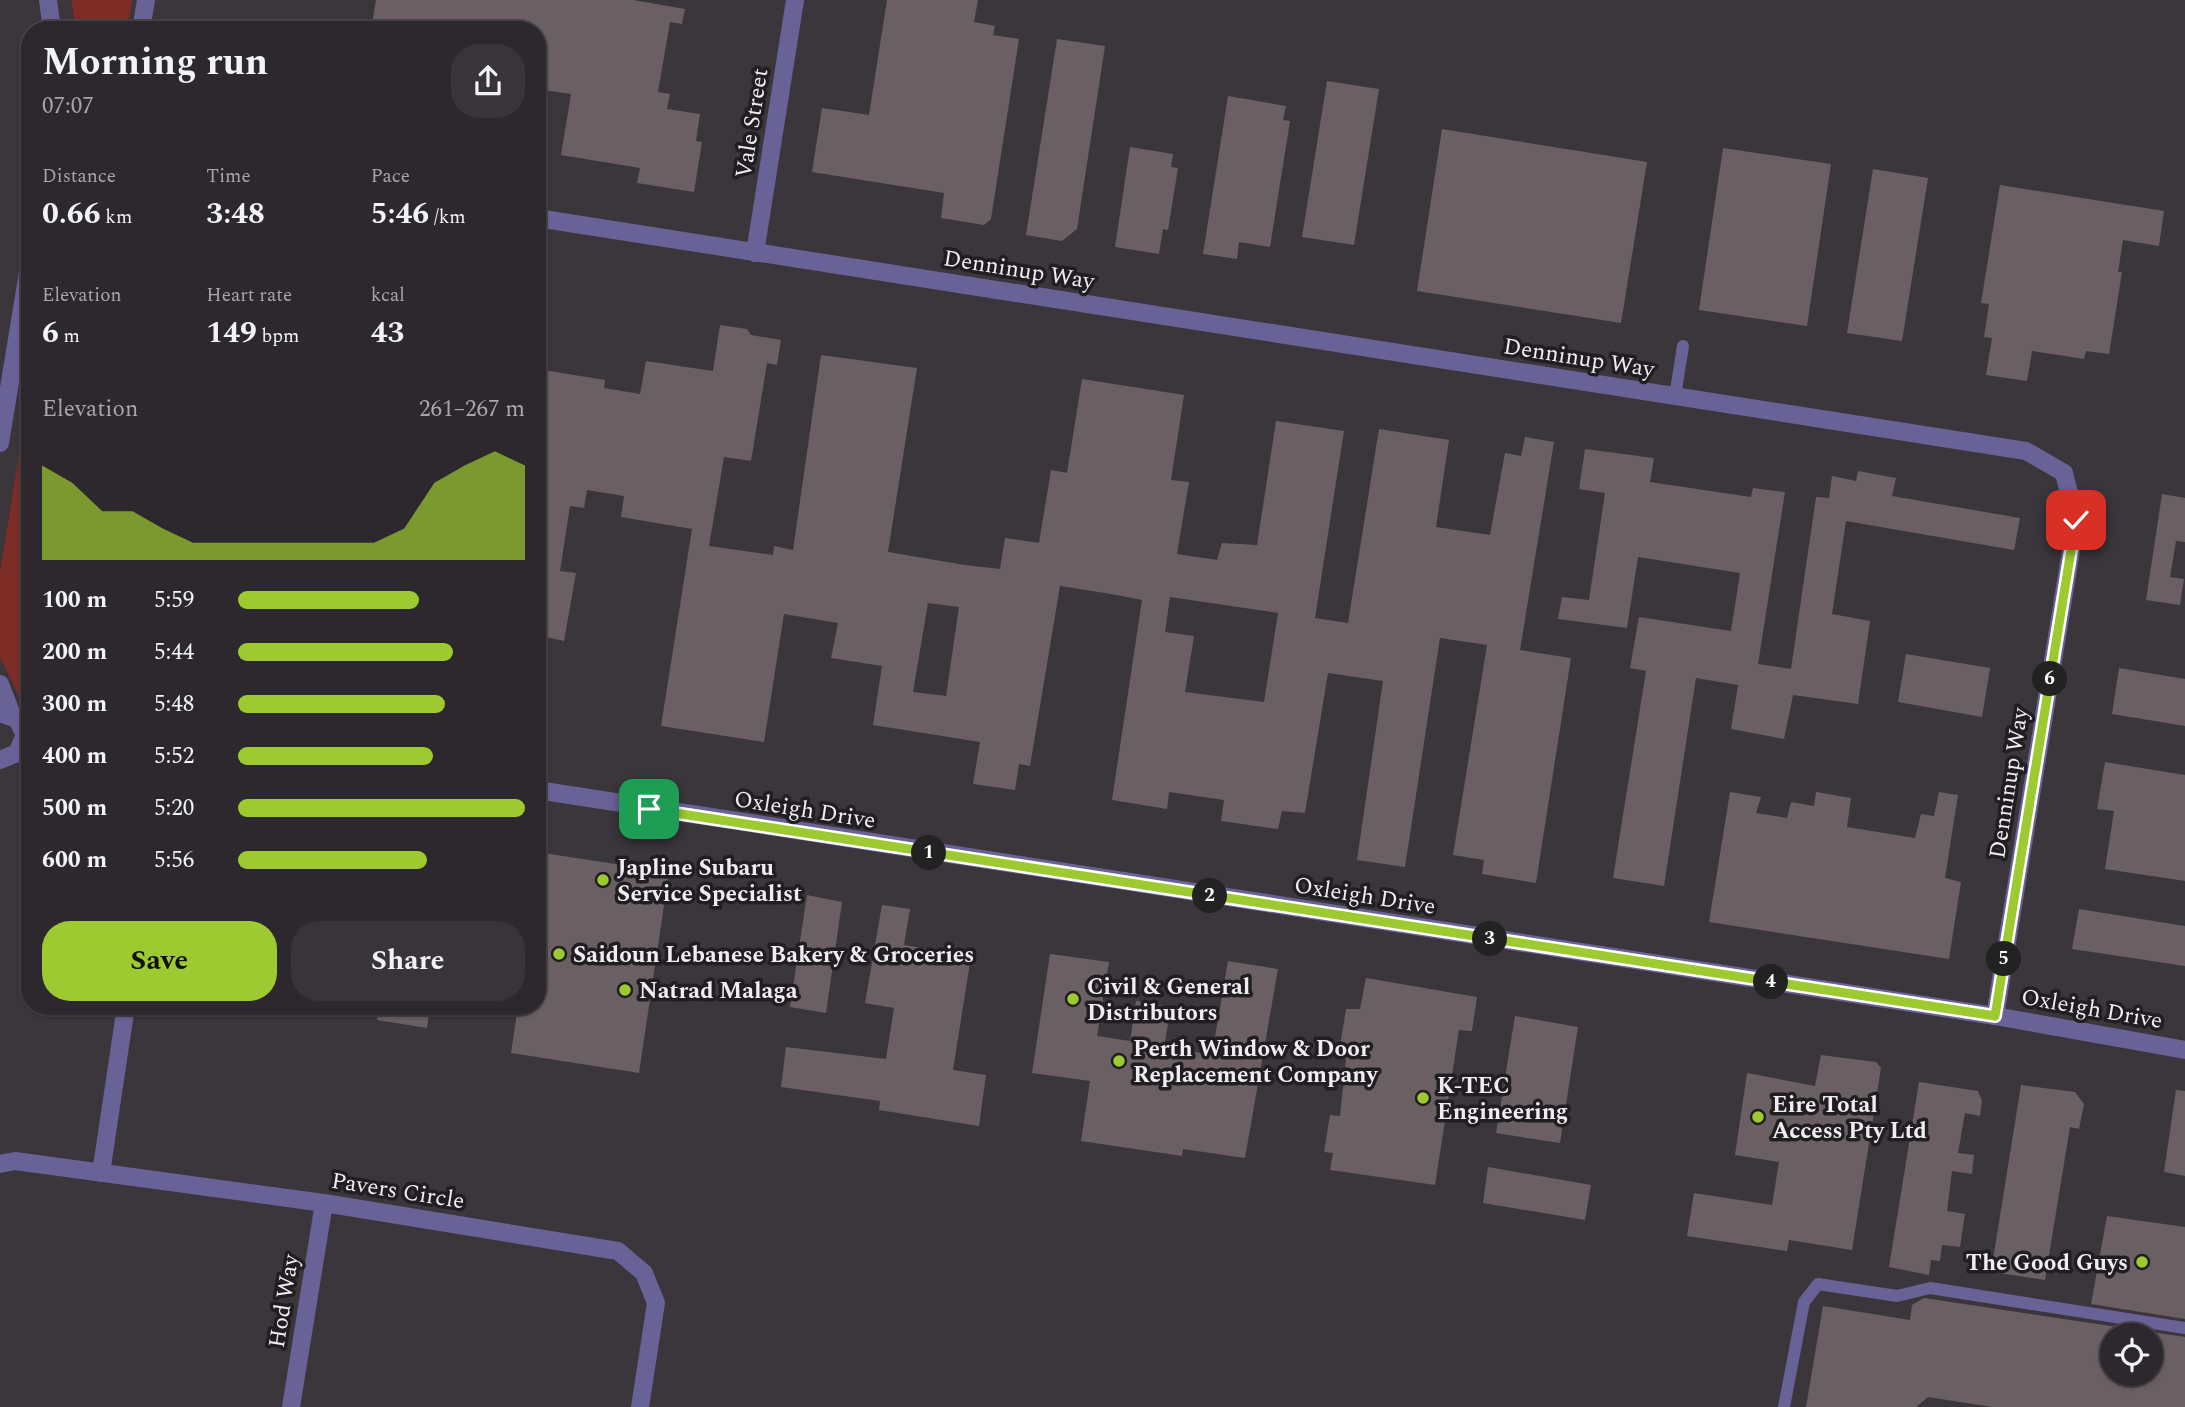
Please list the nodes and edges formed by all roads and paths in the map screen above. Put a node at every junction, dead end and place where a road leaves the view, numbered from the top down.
1 (48, 0) edge
2 (146, 0) edge
3 (795, 0) edge
4 (51, 21) edge
5 (142, 21) edge
6 (546, 219) edge
7 (755, 253) junction
8 (21, 315) edge
9 (1683, 346) dead end
10 (1675, 396) junction
11 (0, 443) edge
12 (0, 684) edge
13 (16, 723) edge
14 (546, 791) edge
15 (125, 1015) edge
16 (1995, 1016) junction
17 (2185, 1050) edge
18 (0, 1164) edge
19 (101, 1172) junction
20 (324, 1203) junction
21 (2185, 1328) edge
22 (290, 1407) edge
23 (640, 1407) edge
24 (1784, 1407) edge

1 - 4 street
2 - 5 street
3 - 7 street, Vale Street
6 - 7 street, Denninup Way
7 - 10 street, Denninup Way
8 - 11 street
9 - 10 lane
10 - 16 street, Denninup Way
12 - 13 street
14 - 16 street, Oxleigh Drive
15 - 19 street
16 - 17 street, Oxleigh Drive
18 - 19 street, Pavers Circle
19 - 20 street, Pavers Circle
20 - 22 street, Hod Way
20 - 23 street, Pavers Circle
21 - 24 lane

